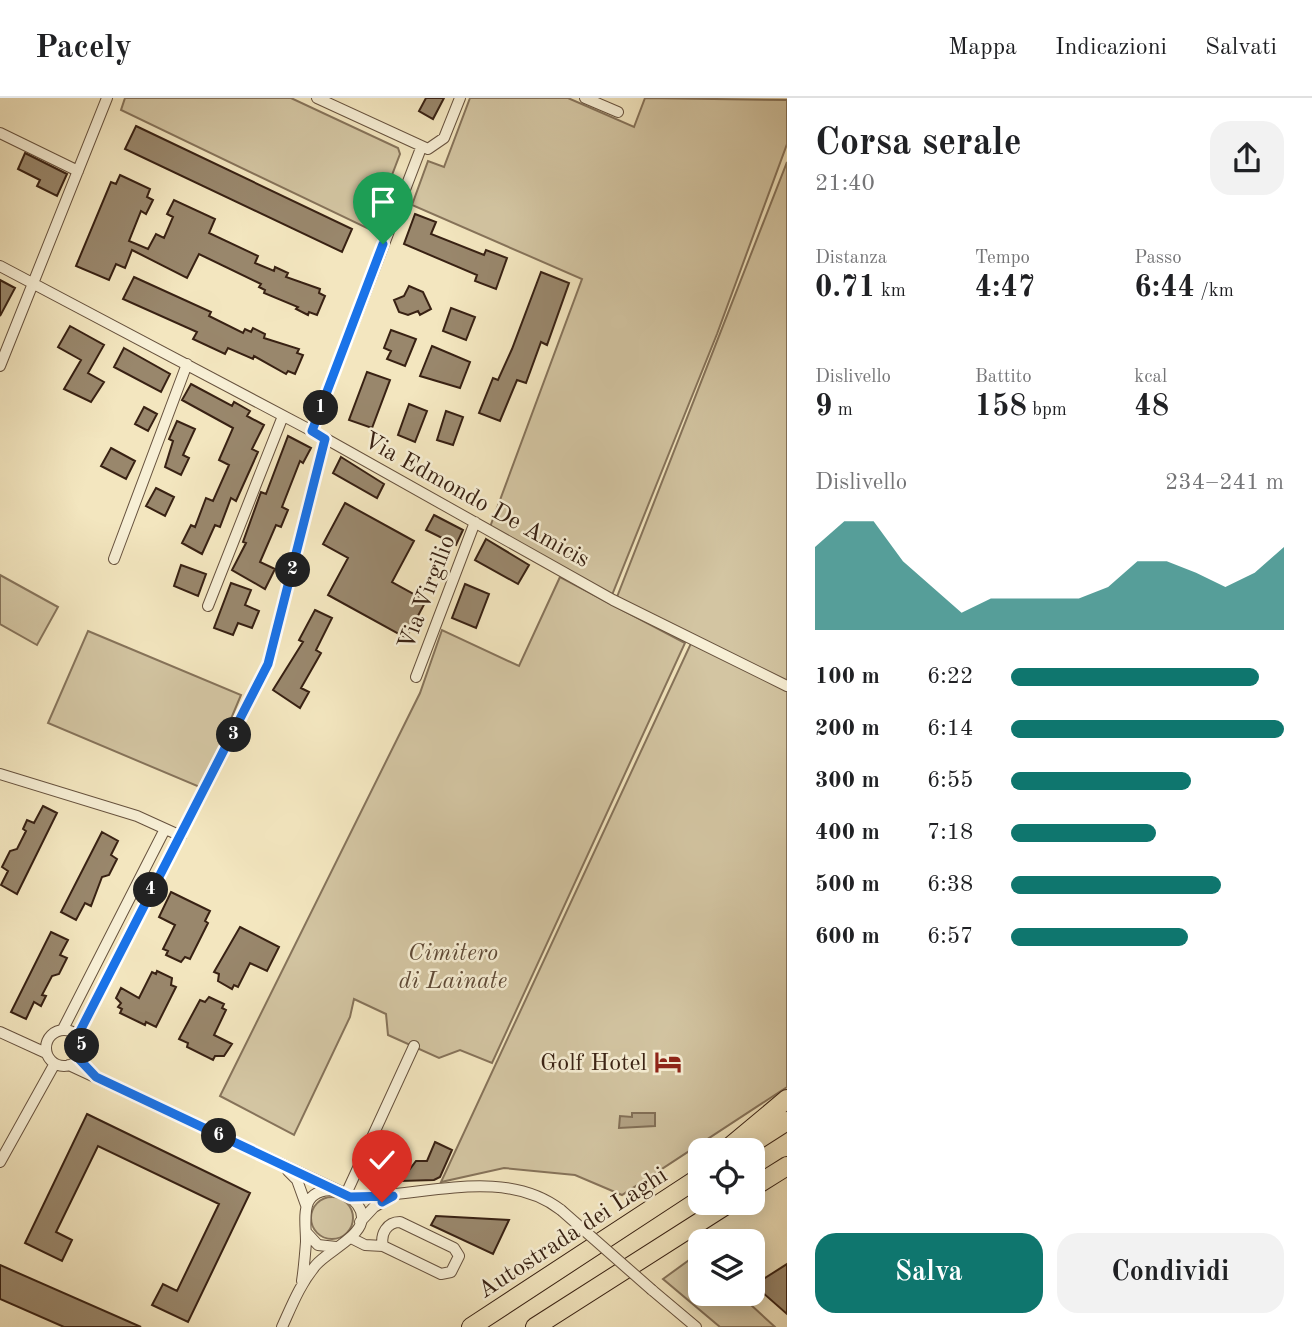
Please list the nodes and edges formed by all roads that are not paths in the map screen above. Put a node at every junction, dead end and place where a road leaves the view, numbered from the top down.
1 (107, 98) edge
2 (317, 98) edge
3 (460, 98) edge
4 (585, 98) edge
5 (618, 113) dead end
6 (0, 133) edge
7 (421, 148) junction
8 (78, 172) junction
9 (0, 266) edge
10 (34, 283) junction
11 (187, 364) junction
12 (0, 366) edge
13 (283, 416) junction
14 (312, 431) junction
15 (325, 439) junction
16 (475, 522) junction
17 (114, 559) dead end
18 (208, 606) dead end
19 (416, 677) dead end
20 (787, 686) edge
21 (0, 774) edge
22 (165, 829) junction
23 (181, 836) junction
24 (64, 1030) junction
25 (0, 1032) edge
26 (78, 1035) junction
27 (414, 1046) dead end
28 (46, 1053) junction
29 (78, 1058) junction
30 (54, 1065) junction
31 (69, 1065) junction
32 (96, 1077) junction
33 (787, 1099) edge
34 (787, 1121) edge
35 (740, 1138) edge
36 (761, 1138) edge
37 (0, 1162) edge
38 (282, 1166) junction
39 (787, 1166) edge
40 (765, 1180) edge
41 (688, 1185) edge
42 (345, 1194) junction
43 (393, 1196) junction
44 (306, 1205) junction
45 (711, 1215) edge
46 (360, 1222) junction
47 (306, 1232) junction
48 (353, 1239) junction
49 (383, 1246) junction
50 (336, 1247) junction
51 (302, 1283) junction
52 (282, 1327) edge
53 (471, 1327) edge
54 (535, 1327) edge
55 (696, 1327) edge

1 - 8 street
2 - 7 street
3 - 7 street
4 - 5 street
6 - 8 street
7 - 14 street
8 - 10 street
9 - 10 street, Via Edmondo De Amicis
10 - 11 street, Via Edmondo De Amicis
10 - 12 street
11 - 13 street, Via Edmondo De Amicis
11 - 17 street
13 - 14 street, Via Edmondo De Amicis
13 - 18 street
14 - 15 street, Via Edmondo De Amicis
15 - 16 street, Via Edmondo De Amicis
15 - 23 street
16 - 19 street, Via Virgilio
16 - 20 street, Via Edmondo De Amicis
21 - 22 street
22 - 23 street
22 - 24 street
23 - 26 street
24 - 26 street
24 - 28 street
25 - 28 street
26 - 29 street
27 - 42 street
28 - 30 street
29 - 31 street
29 - 32 street
30 - 31 street
30 - 37 street
31 - 32 street
32 - 38 street
33 - 35 highway
34 - 36 highway
38 - 42 street
38 - 44 street
39 - 40 highway
41 - 53 highway, Autostrada dei Laghi
42 - 43 street
42 - 44 street
42 - 46 street
43 - 46 street
43 - 55 street, bridge
44 - 47 street
45 - 54 highway
46 - 48 street
47 - 50 street
47 - 51 street
48 - 49 street
48 - 50 street
49 - 49 street
50 - 51 street
51 - 52 street

